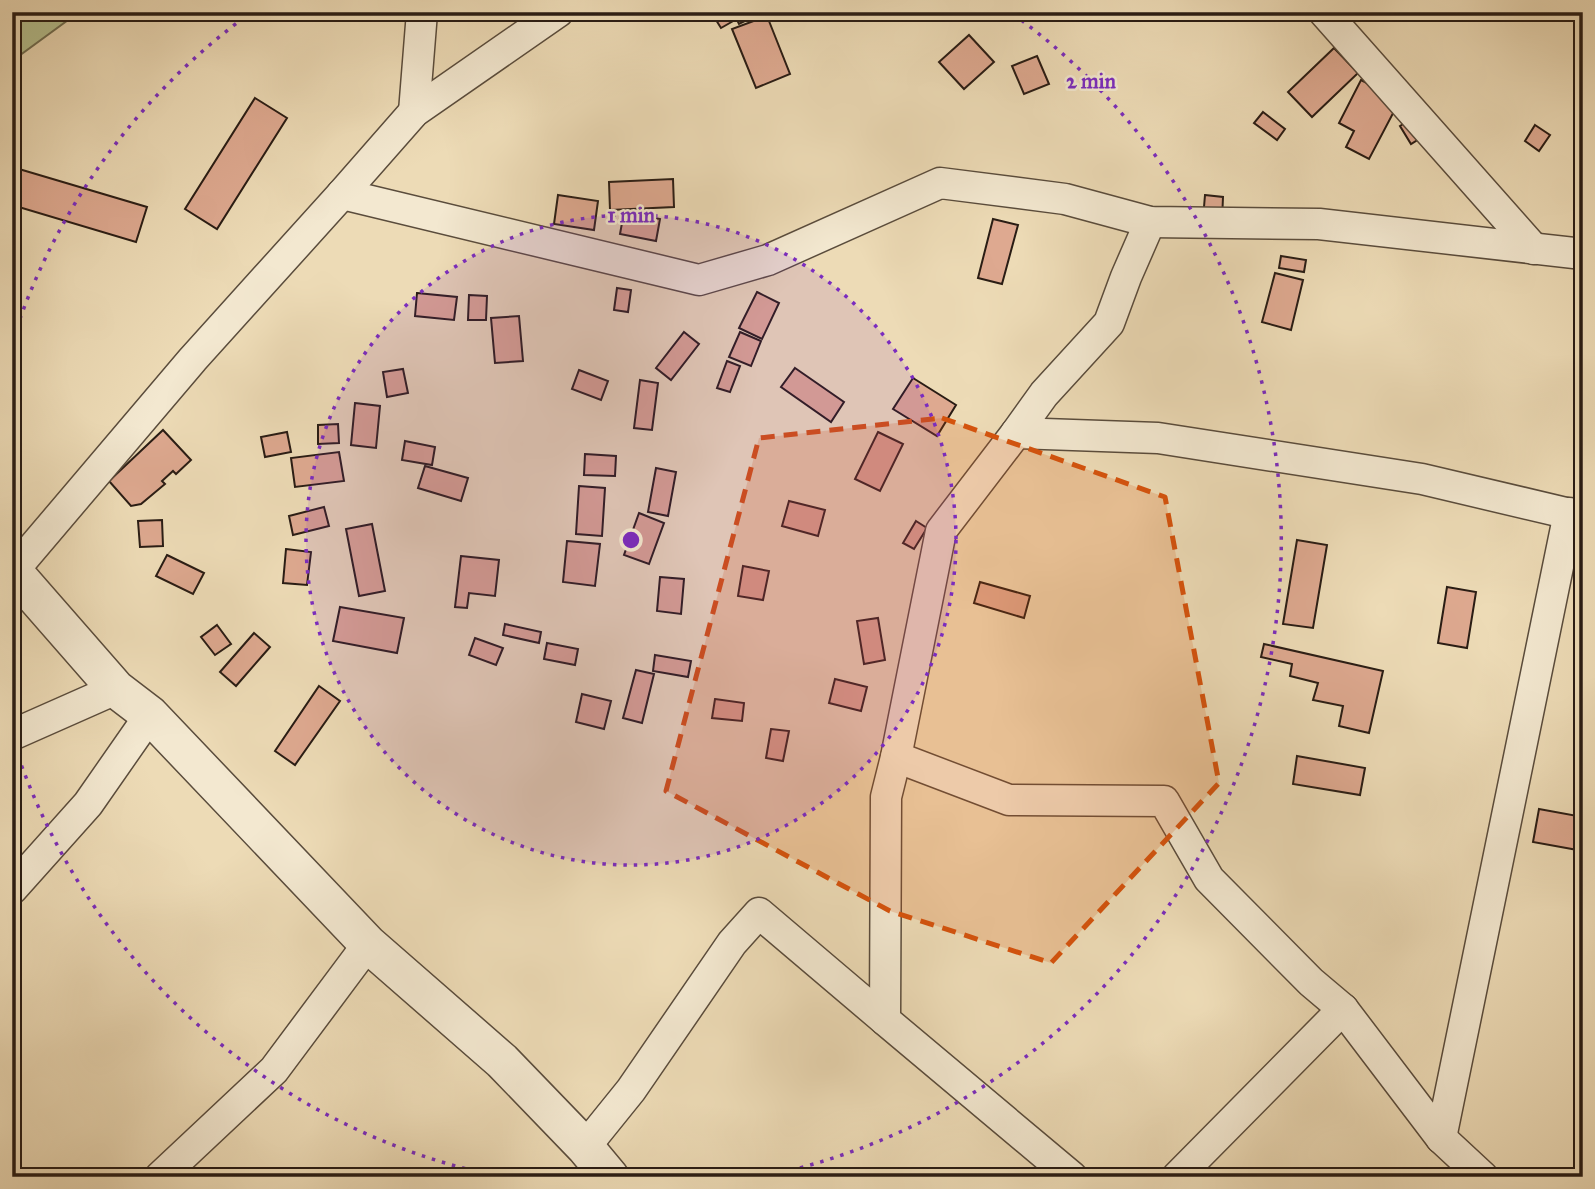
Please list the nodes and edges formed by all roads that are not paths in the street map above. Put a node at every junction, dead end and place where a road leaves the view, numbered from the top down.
1 (422, 12) edge
2 (558, 12) edge
3 (1324, 12) edge
4 (414, 113) junction
5 (342, 194) junction
6 (1150, 222) junction
7 (1534, 249) junction
8 (1583, 254) edge
9 (1016, 433) junction
10 (1576, 515) edge
11 (13, 571) edge
12 (116, 690) junction
13 (150, 715) junction
14 (12, 735) edge
15 (896, 757) junction
16 (12, 889) edge
17 (368, 944) junction
18 (1343, 1009) junction
19 (886, 1020) junction
20 (1441, 1138) junction
21 (585, 1147) junction
22 (160, 1177) edge
23 (610, 1177) edge
24 (1072, 1177) edge
25 (1177, 1177) edge
26 (1483, 1177) edge

1 - 4 street
2 - 4 street
3 - 7 street
4 - 5 street
5 - 6 street
5 - 11 street
6 - 7 street
6 - 9 street
7 - 8 street
9 - 10 street
9 - 15 street
10 - 20 street
11 - 12 street
12 - 13 street
12 - 14 street
13 - 16 street
13 - 17 street
15 - 18 street
15 - 19 street
17 - 21 street
17 - 22 street
18 - 20 street
18 - 25 street
19 - 21 street
19 - 24 street
20 - 26 street
21 - 23 street

